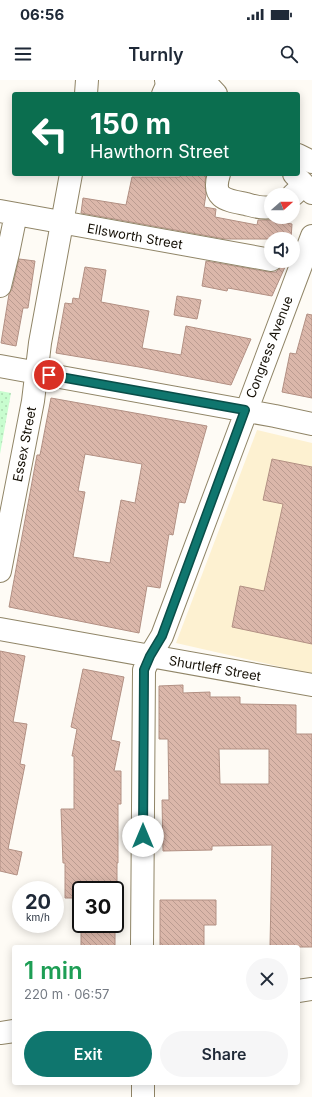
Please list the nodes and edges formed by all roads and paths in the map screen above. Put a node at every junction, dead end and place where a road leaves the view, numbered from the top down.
1 (87, 80) edge
2 (202, 80) edge
3 (166, 85) edge
4 (86, 92) edge
5 (190, 92) edge
6 (214, 92) edge
7 (300, 156) edge
8 (312, 162) edge
9 (71, 176) edge
10 (219, 176) edge
11 (264, 208) edge
12 (8, 212) edge
13 (62, 223) junction
14 (312, 236) edge
15 (264, 259) edge
16 (300, 268) joint
17 (0, 286) edge
18 (0, 366) edge
19 (36, 373) junction
20 (245, 410) junction
21 (312, 424) edge
22 (0, 571) edge
23 (0, 628) edge
24 (150, 656) junction
25 (312, 685) edge
26 (142, 945) edge
27 (312, 989) edge
28 (300, 991) edge
29 (12, 1031) edge
30 (0, 1033) edge
31 (143, 1085) edge
32 (143, 1097) edge

1 - 4 street
2 - 6 street
3 - 5 street
7 - 8 street
9 - 13 street, Essex Street
10 - 11 street
12 - 13 street, Ellsworth Street
12 - 17 street
13 - 15 street, Ellsworth Street
13 - 19 street, Essex Street
14 - 16 street, Congress Avenue
16 - 20 street, Congress Avenue
18 - 19 street
19 - 20 street
19 - 22 street, Essex Street
20 - 21 street
20 - 24 street, Congress Avenue
23 - 24 street, Shurtleff Street
24 - 25 street, Shurtleff Street
24 - 26 street, Congress Avenue
27 - 28 street
29 - 30 street
31 - 32 street

